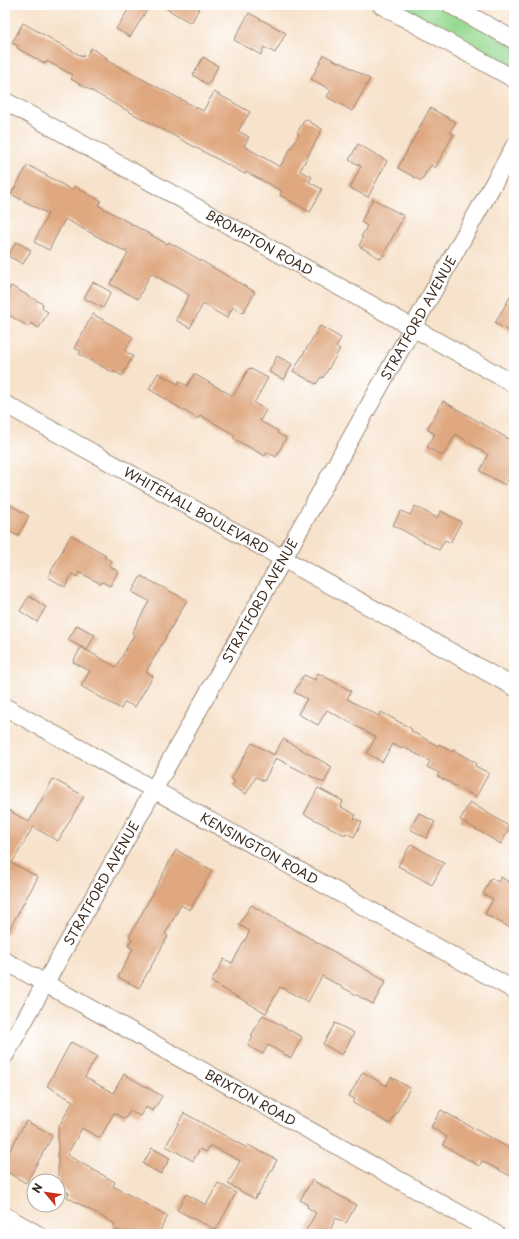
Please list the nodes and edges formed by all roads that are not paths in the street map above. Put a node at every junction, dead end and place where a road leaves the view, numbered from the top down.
1 (381, 5) edge
2 (451, 5) edge
3 (514, 40) edge
4 (514, 79) edge
5 (5, 101) edge
6 (514, 147) edge
7 (413, 327) junction
8 (514, 384) edge
9 (5, 404) edge
10 (283, 559) junction
11 (514, 687) edge
12 (5, 707) edge
13 (154, 790) junction
14 (5, 961) edge
15 (45, 983) junction
16 (514, 990) edge
17 (5, 1055) edge
18 (5, 1216) edge
19 (37, 1234) edge
20 (496, 1234) edge

1 - 4 street
2 - 3 street
5 - 7 street, BROMPTON ROAD
6 - 7 street, STRATFORD AVENUE
7 - 8 street, BROMPTON ROAD
7 - 10 street, STRATFORD AVENUE
9 - 10 street, WHITEHALL BOULEVARD
10 - 11 street, WHITEHALL BOULEVARD
10 - 13 street, STRATFORD AVENUE
12 - 13 street, KENSINGTON ROAD
13 - 15 street, STRATFORD AVENUE
13 - 16 street, KENSINGTON ROAD
14 - 15 street, BRIXTON ROAD
15 - 17 street, STRATFORD AVENUE
15 - 20 street, BRIXTON ROAD
18 - 19 street

